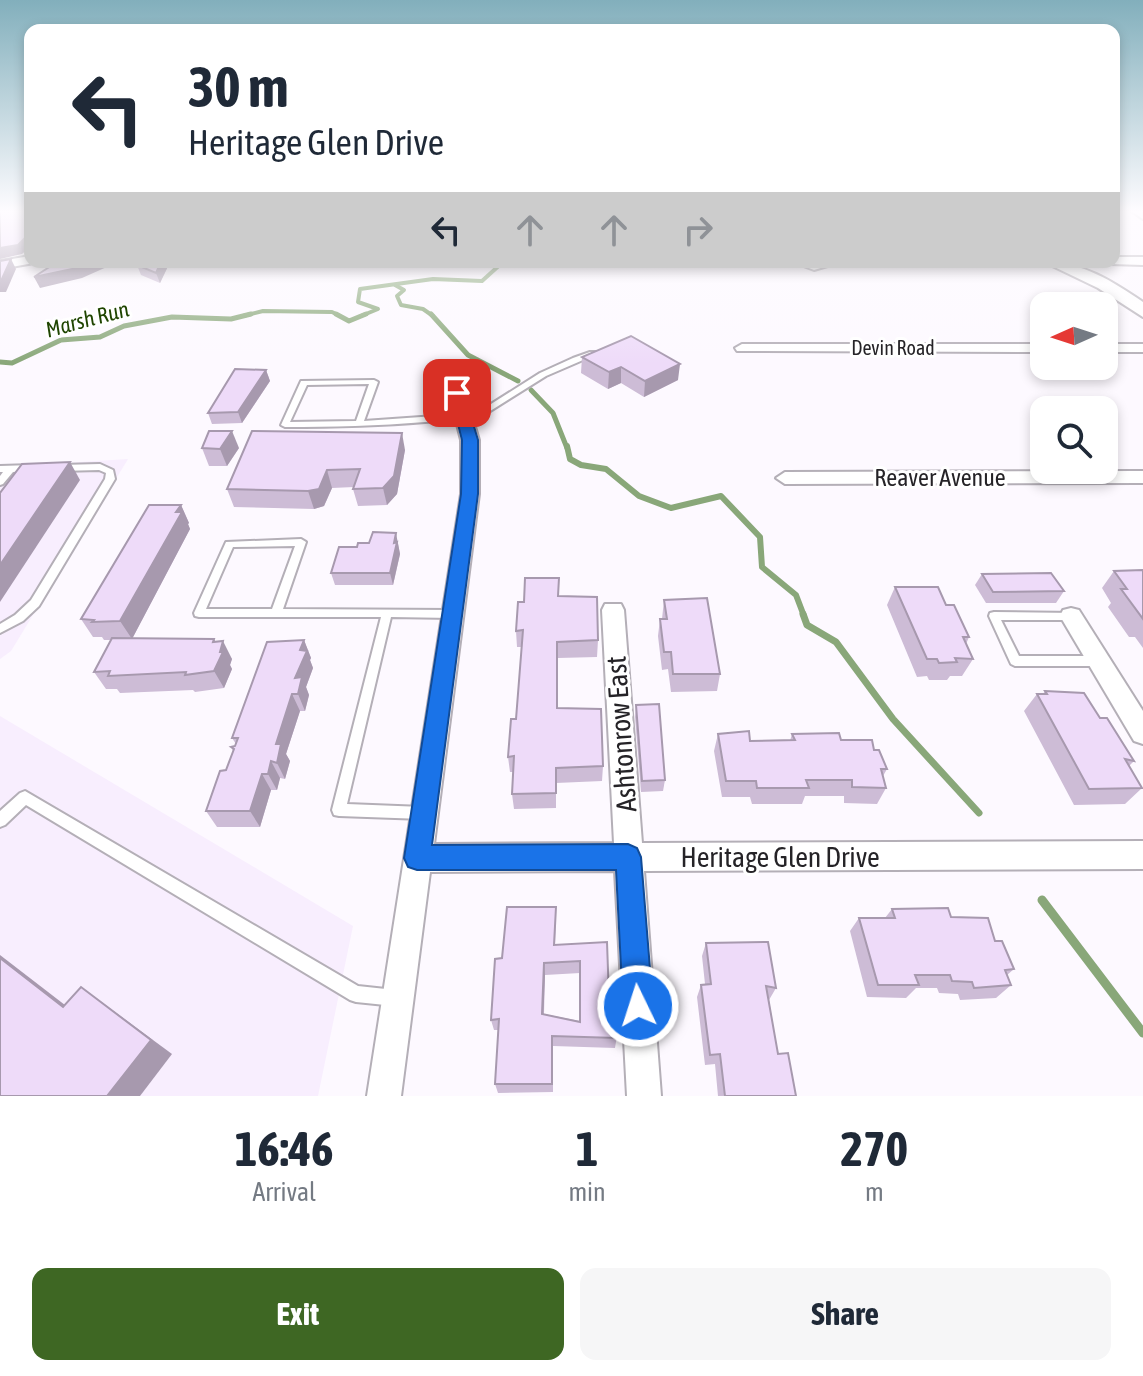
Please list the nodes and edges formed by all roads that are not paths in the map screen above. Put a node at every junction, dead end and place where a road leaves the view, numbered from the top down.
1 (23, 261) edge
2 (0, 265) edge
3 (1067, 268) edge
4 (1143, 311) edge
5 (742, 348) dead end
6 (1030, 348) edge
7 (1118, 348) edge
8 (1143, 348) edge
9 (602, 352) edge
10 (462, 411) junction
11 (359, 423) junction
12 (40, 468) edge
13 (55, 468) edge
14 (5, 469) edge
15 (1143, 477) edge
16 (785, 478) dead end
17 (0, 482) edge
18 (613, 610) dead end
19 (276, 613) junction
20 (387, 613) junction
21 (452, 614) junction
22 (1071, 616) joint
23 (0, 629) edge
24 (1099, 661) junction
25 (1143, 733) edge
26 (423, 813) junction
27 (0, 820) edge
28 (1143, 855) edge
29 (628, 857) junction
30 (417, 858) junction
31 (398, 998) junction
32 (384, 1096) edge
33 (644, 1096) edge

1 - 2 street
3 - 4 street
5 - 6 street, Devin Road
7 - 8 street
9 - 10 lane
10 - 11 lane
10 - 21 street
11 - 11 lane
12 - 14 lane
13 - 23 lane
14 - 17 lane
15 - 16 street, Reaver Avenue
18 - 29 street, Ashtonrow East
19 - 19 lane
19 - 20 lane
20 - 21 lane
20 - 26 lane
21 - 26 street
22 - 24 street
22 - 24 lane
24 - 25 street
26 - 30 street
27 - 31 lane
28 - 29 street, Heritage Glen Drive
29 - 30 street, Heritage Glen Drive
29 - 33 street, Ashtonrow East
30 - 31 street
31 - 32 street

